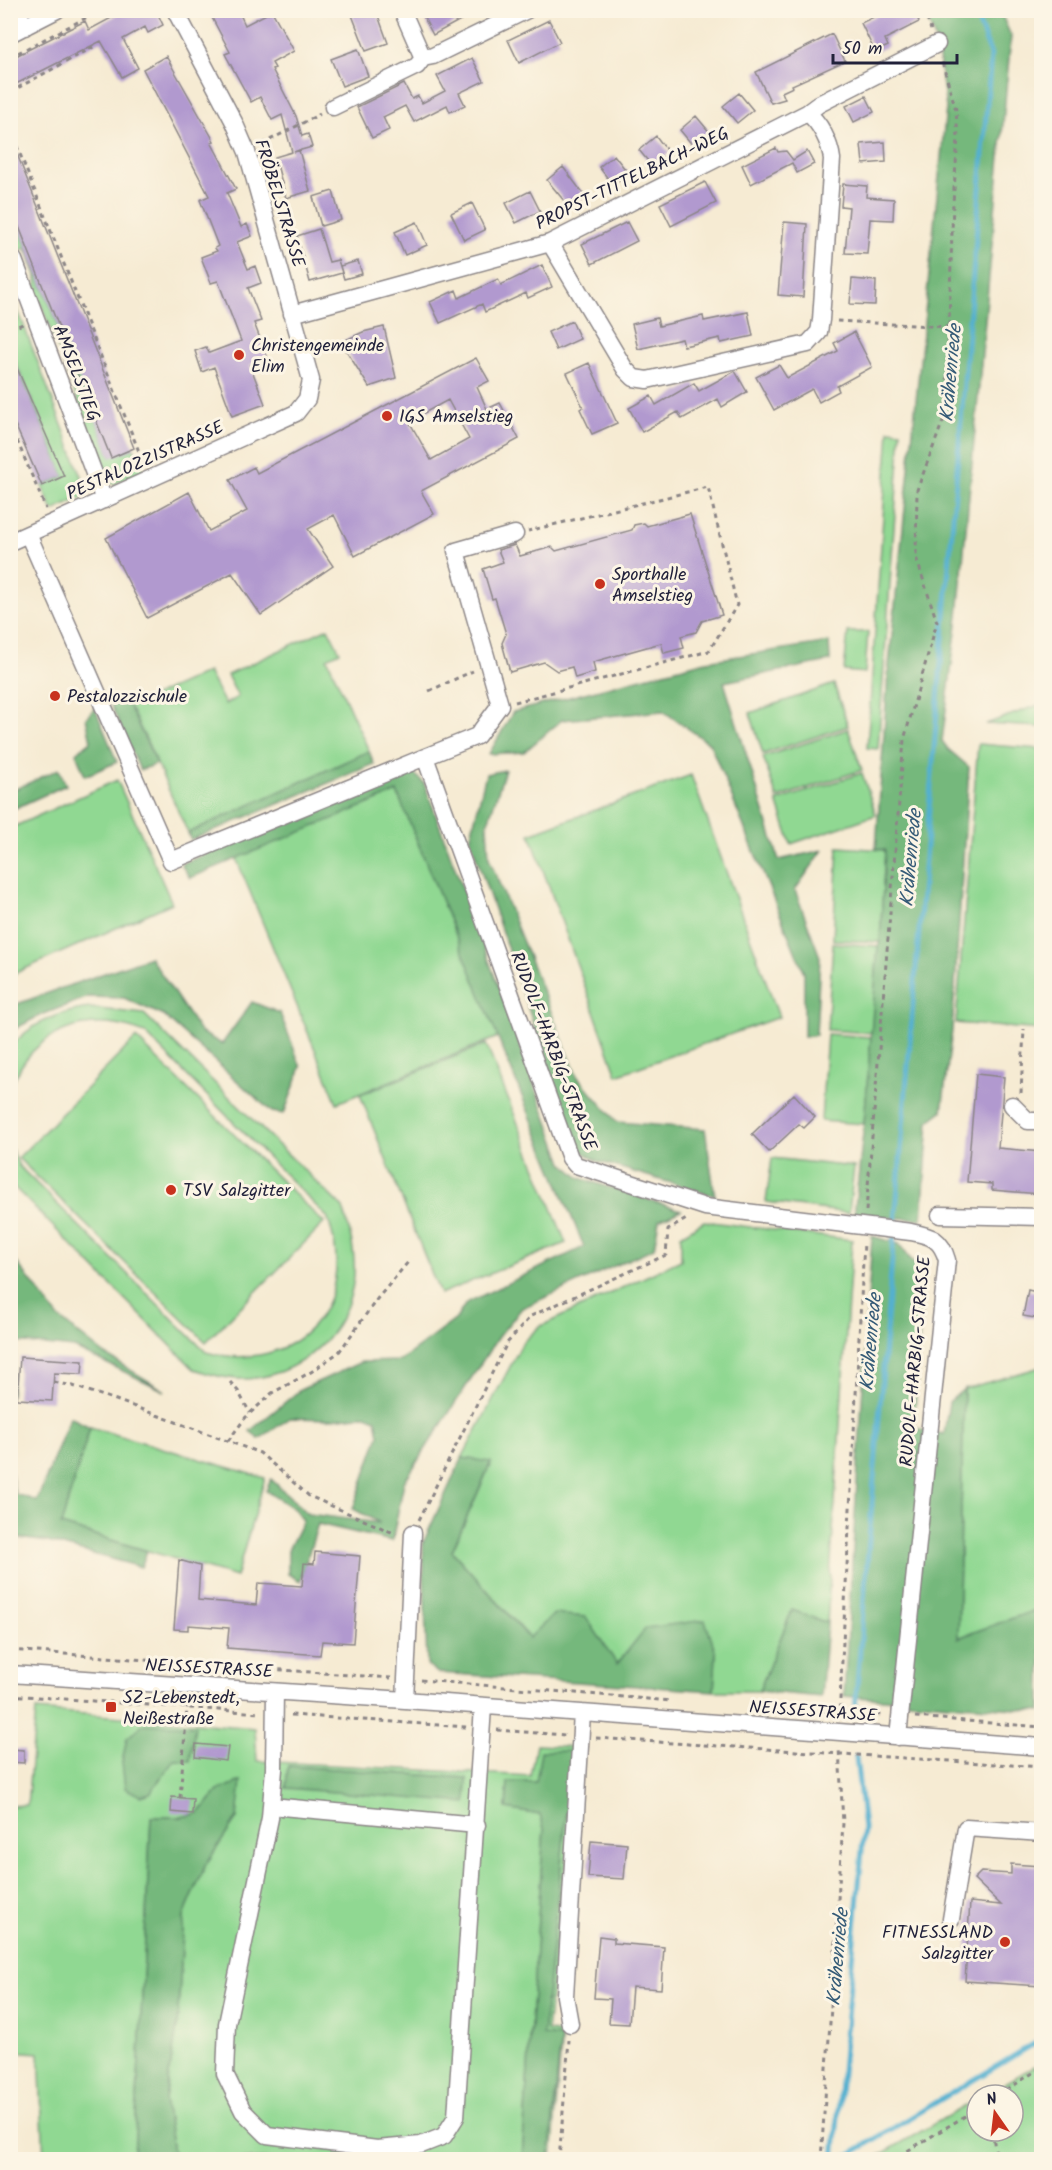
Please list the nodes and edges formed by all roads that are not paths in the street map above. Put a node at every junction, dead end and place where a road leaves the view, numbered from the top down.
1 (16, 10) edge
2 (57, 10) edge
3 (176, 10) edge
4 (402, 10) edge
5 (526, 10) edge
6 (18, 31) edge
7 (937, 44) road end
8 (423, 58) junction
9 (333, 107) road end
10 (807, 113) junction
11 (550, 243) junction
12 (14, 260) dead end
13 (292, 314) junction
14 (296, 413) joint
15 (104, 500) junction
16 (28, 534) junction
17 (515, 534) road end
18 (10, 542) edge
19 (425, 757) junction
20 (1016, 1109) road end
21 (1041, 1121) edge
22 (940, 1215) dead end
23 (1041, 1216) edge
24 (412, 1537) road end
25 (10, 1674) edge
26 (275, 1692) junction
27 (405, 1700) junction
28 (483, 1707) junction
29 (582, 1713) junction
30 (898, 1737) junction
31 (1041, 1747) edge
32 (271, 1806) junction
33 (477, 1825) junction
34 (1041, 1833) edge
35 (951, 1919) dead end
36 (570, 2024) road end

1 - 6 street
2 - 6 street
3 - 13 street, FRÖBELSTRASSE
4 - 8 street
5 - 8 street
7 - 10 street, PROPST-TITTELBACH-WEG
8 - 9 street
10 - 11 street, PROPST-TITTELBACH-WEG
10 - 11 street
11 - 13 street, PROPST-TITTELBACH-WEG
12 - 15 street, AMSELSTIEG
13 - 14 street, FRÖBELSTRASSE
14 - 15 street, PESTALOZZISTRASSE
15 - 16 street, PESTALOZZISTRASSE
16 - 18 street, PESTALOZZISTRASSE
16 - 19 street
17 - 19 street
19 - 30 street, RUDOLF-HARBIG-STRASSE
20 - 21 street
22 - 23 street
24 - 27 street
25 - 26 street, NEISSESTRASSE
26 - 27 street, NEISSESTRASSE
26 - 32 street
27 - 28 street, NEISSESTRASSE
28 - 29 street, NEISSESTRASSE
28 - 33 street
29 - 30 street, NEISSESTRASSE
29 - 36 street
30 - 31 street, NEISSESTRASSE
32 - 33 street
32 - 33 street
34 - 35 street

